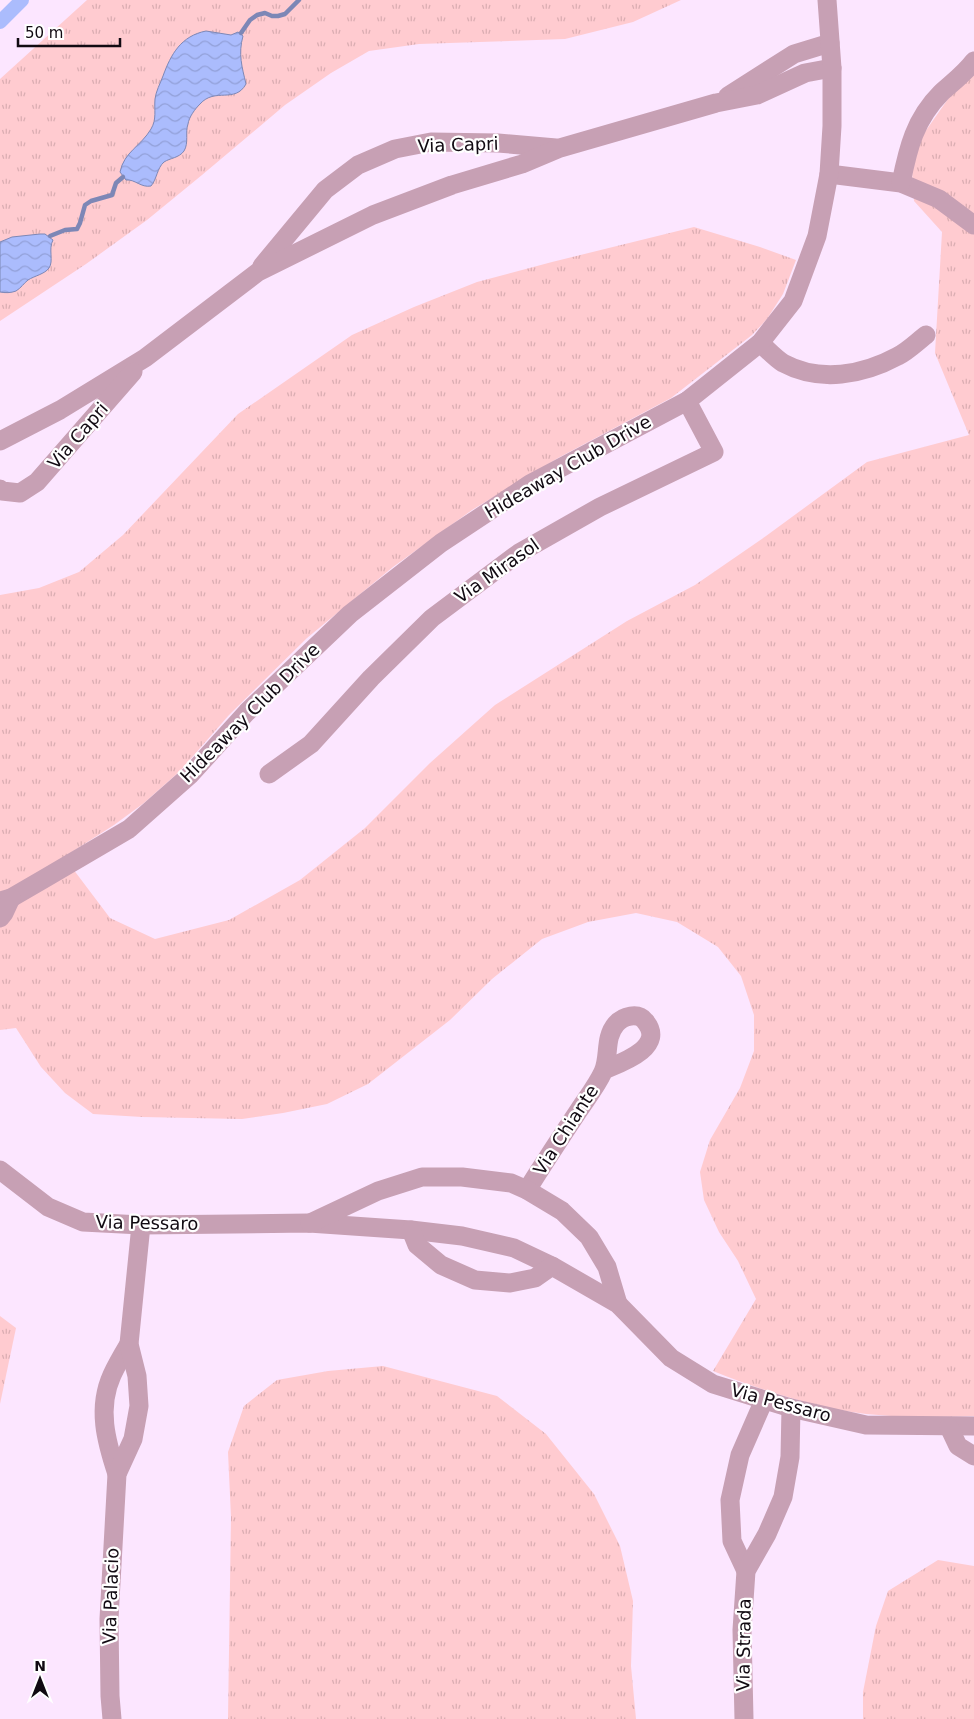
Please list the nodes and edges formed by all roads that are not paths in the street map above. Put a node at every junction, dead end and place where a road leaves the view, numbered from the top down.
1 (827, 0) edge
2 (830, 43) junction
3 (974, 61) edge
4 (832, 68) junction
5 (716, 103) junction
6 (560, 148) junction
7 (829, 174) junction
8 (901, 183) junction
9 (974, 224) edge
10 (258, 272) junction
11 (926, 335) dead end
12 (760, 343) junction
13 (145, 358) junction
14 (686, 401) junction
15 (0, 440) edge
16 (0, 489) edge
17 (269, 774) dead end
18 (5, 899) edge
19 (0, 918) edge
20 (604, 1070) dead end
21 (0, 1170) edge
22 (527, 1190) junction
23 (309, 1224) junction
24 (141, 1225) junction
25 (411, 1230) junction
26 (552, 1266) junction
27 (618, 1304) junction
28 (129, 1344) junction
29 (764, 1400) junction
30 (791, 1408) junction
31 (974, 1426) edge
32 (949, 1427) junction
33 (974, 1456) edge
34 (117, 1474) junction
35 (746, 1571) junction
36 (112, 1719) edge
37 (744, 1719) edge

1 - 2 street, Hideaway Club Drive
2 - 4 street, Hideaway Club Drive
2 - 5 street, Via Capri
3 - 8 street
4 - 5 street, Via Capri
4 - 7 street, Hideaway Club Drive
5 - 6 street, Via Capri
6 - 10 street, Via Capri
6 - 10 street, Via Capri
7 - 8 street
7 - 12 street, Hideaway Club Drive
8 - 9 street
10 - 13 street, Via Capri
11 - 12 street
12 - 14 street, Hideaway Club Drive
13 - 15 street, Via Capri
13 - 16 street, Via Capri
14 - 17 street, Via Mirasol
14 - 18 street, Hideaway Club Drive
18 - 19 street, Hideaway Club Drive
20 - 22 street, Via Chiante
21 - 24 street, Via Pessaro
22 - 23 street, Via Pessaro
22 - 27 street, Via Pessaro
23 - 24 street, Via Pessaro
23 - 25 street, Via Pessaro
24 - 28 street, Via Palacio
25 - 26 street, Via Pessaro
25 - 26 street
26 - 27 street, Via Pessaro
27 - 29 street, Via Pessaro
28 - 34 street, Via Palacio
28 - 34 street, Via Palacio
29 - 30 street, Via Pessaro
29 - 35 street, Via Strada
30 - 32 street, Via Pessaro
30 - 35 street, Via Strada
31 - 32 street, Via Pessaro
32 - 33 street
34 - 36 street, Via Palacio
35 - 37 street, Via Strada

